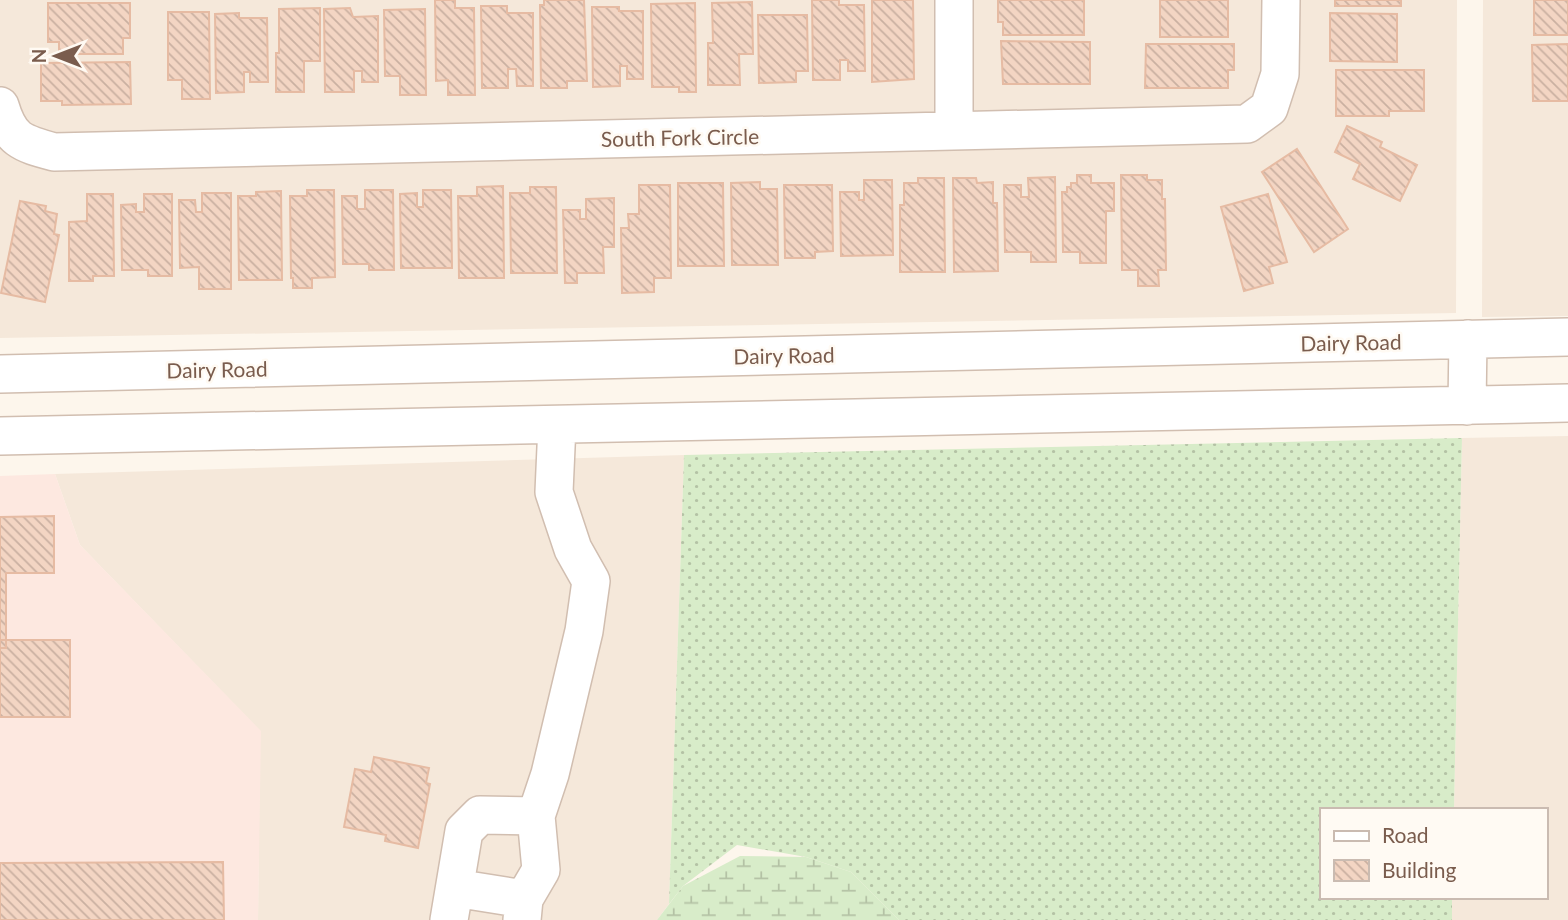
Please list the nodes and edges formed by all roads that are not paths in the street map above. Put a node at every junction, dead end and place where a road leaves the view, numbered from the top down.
1 (954, 0) edge
2 (1281, 0) edge
3 (0, 106) edge
4 (954, 131) junction
5 (1568, 337) edge
6 (1468, 339) junction
7 (0, 374) edge
8 (1568, 403) edge
9 (1467, 406) junction
10 (557, 425) junction
11 (0, 436) edge
12 (536, 816) junction
13 (452, 904) edge
14 (523, 909) edge

1 - 4 street
2 - 4 street, South Fork Circle
3 - 4 street, South Fork Circle
5 - 6 street, Dairy Road
6 - 7 street, Dairy Road
6 - 9 street
8 - 9 street
9 - 10 street
10 - 11 street
10 - 12 street
12 - 13 street
12 - 14 street
13 - 14 street

